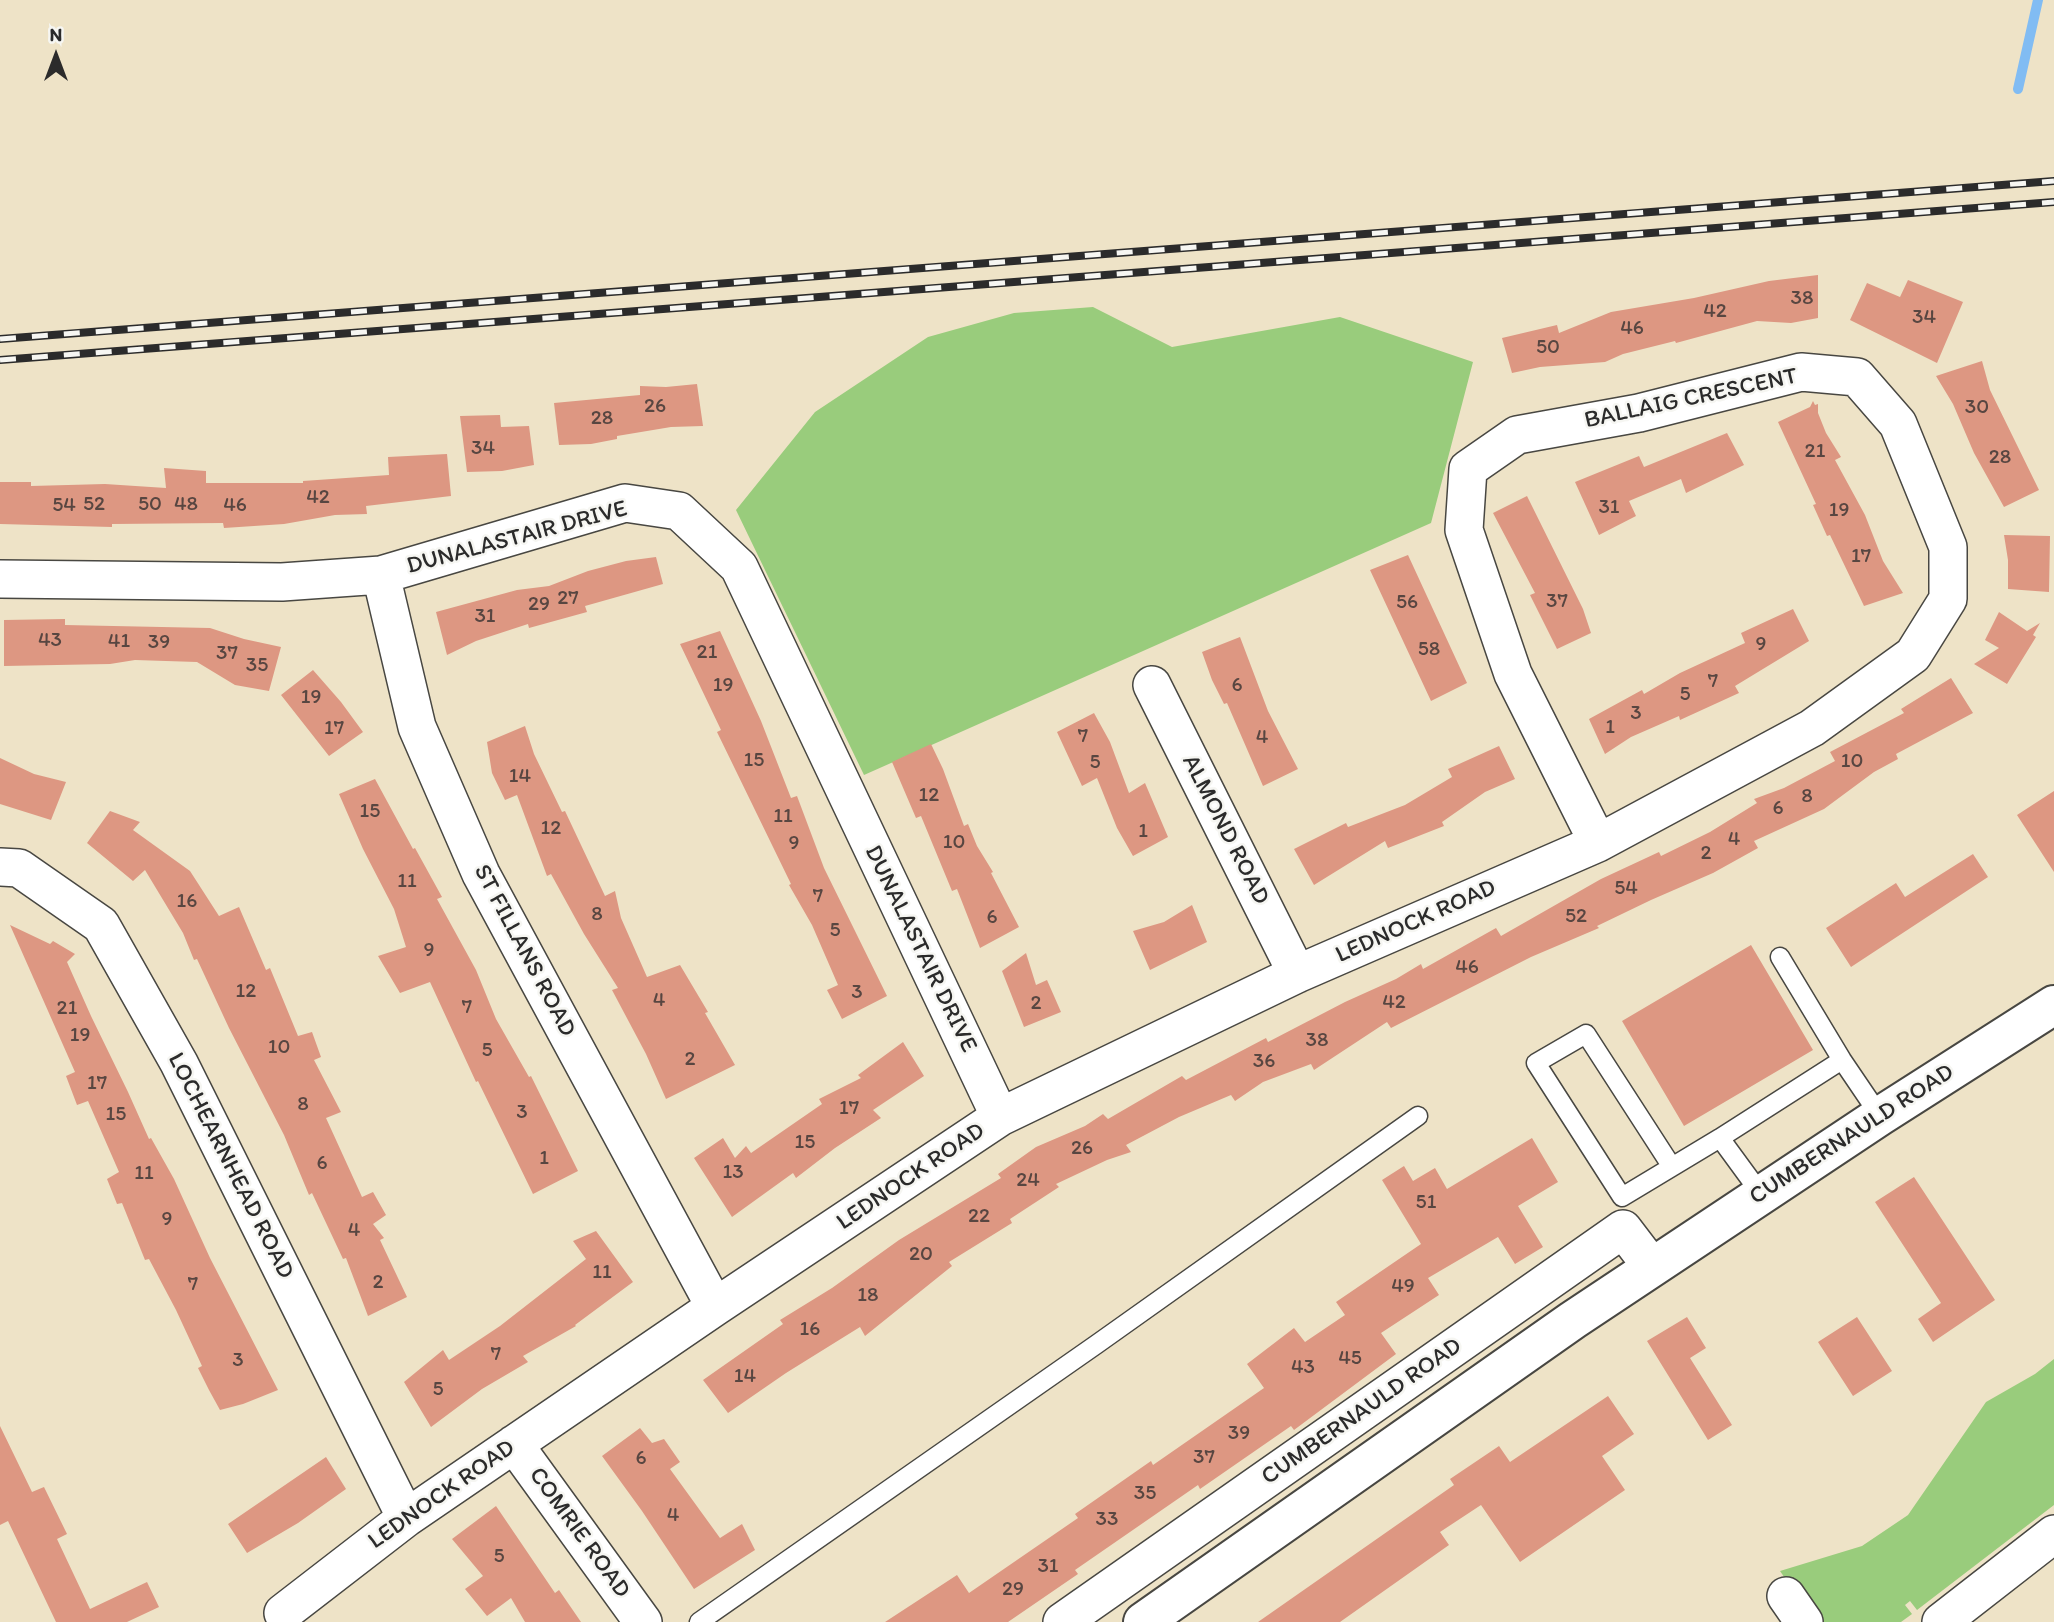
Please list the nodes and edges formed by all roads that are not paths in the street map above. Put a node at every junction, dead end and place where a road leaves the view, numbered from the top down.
1 (381, 575) junction
2 (0, 579) edge
3 (1152, 685) dead end
4 (1598, 843) junction
5 (0, 867) edge
6 (1780, 957) dead end
7 (1297, 974) junction
8 (2054, 1005) edge
9 (1842, 1060) junction
10 (1418, 1116) dead end
11 (1880, 1116) junction
12 (1000, 1117) junction
13 (1720, 1138) junction
14 (1672, 1167) junction
15 (1761, 1194) junction
16 (1652, 1268) junction
17 (715, 1307) junction
18 (514, 1444) junction
19 (406, 1518) junction
20 (2054, 1534) edge
21 (283, 1613) dead end
22 (643, 1622) edge
23 (699, 1622) edge
24 (1062, 1622) edge
25 (1143, 1622) edge
26 (1941, 1622) edge

1 - 2 street, DUNALASTAIR DRIVE
1 - 12 street, DUNALASTAIR DRIVE
1 - 17 street, ST FILLANS ROAD
3 - 7 street, ALMOND ROAD
4 - 4 street, BALLAIG CRESCENT
4 - 7 street, LEDNOCK ROAD
5 - 19 street, LOCHEARNHEAD ROAD
6 - 9 lane
7 - 12 street, LEDNOCK ROAD
8 - 11 main road, CUMBERNAULD ROAD
9 - 11 lane
9 - 13 lane
10 - 23 lane
11 - 15 main road, CUMBERNAULD ROAD
12 - 17 street, LEDNOCK ROAD
13 - 14 lane
13 - 15 lane
14 - 14 lane
15 - 16 main road, CUMBERNAULD ROAD
16 - 24 street, CUMBERNAULD ROAD
16 - 25 main road, CUMBERNAULD ROAD
17 - 18 street, LEDNOCK ROAD
18 - 19 street, LEDNOCK ROAD
18 - 22 street, COMRIE ROAD
19 - 21 street, LEDNOCK ROAD
20 - 26 street

